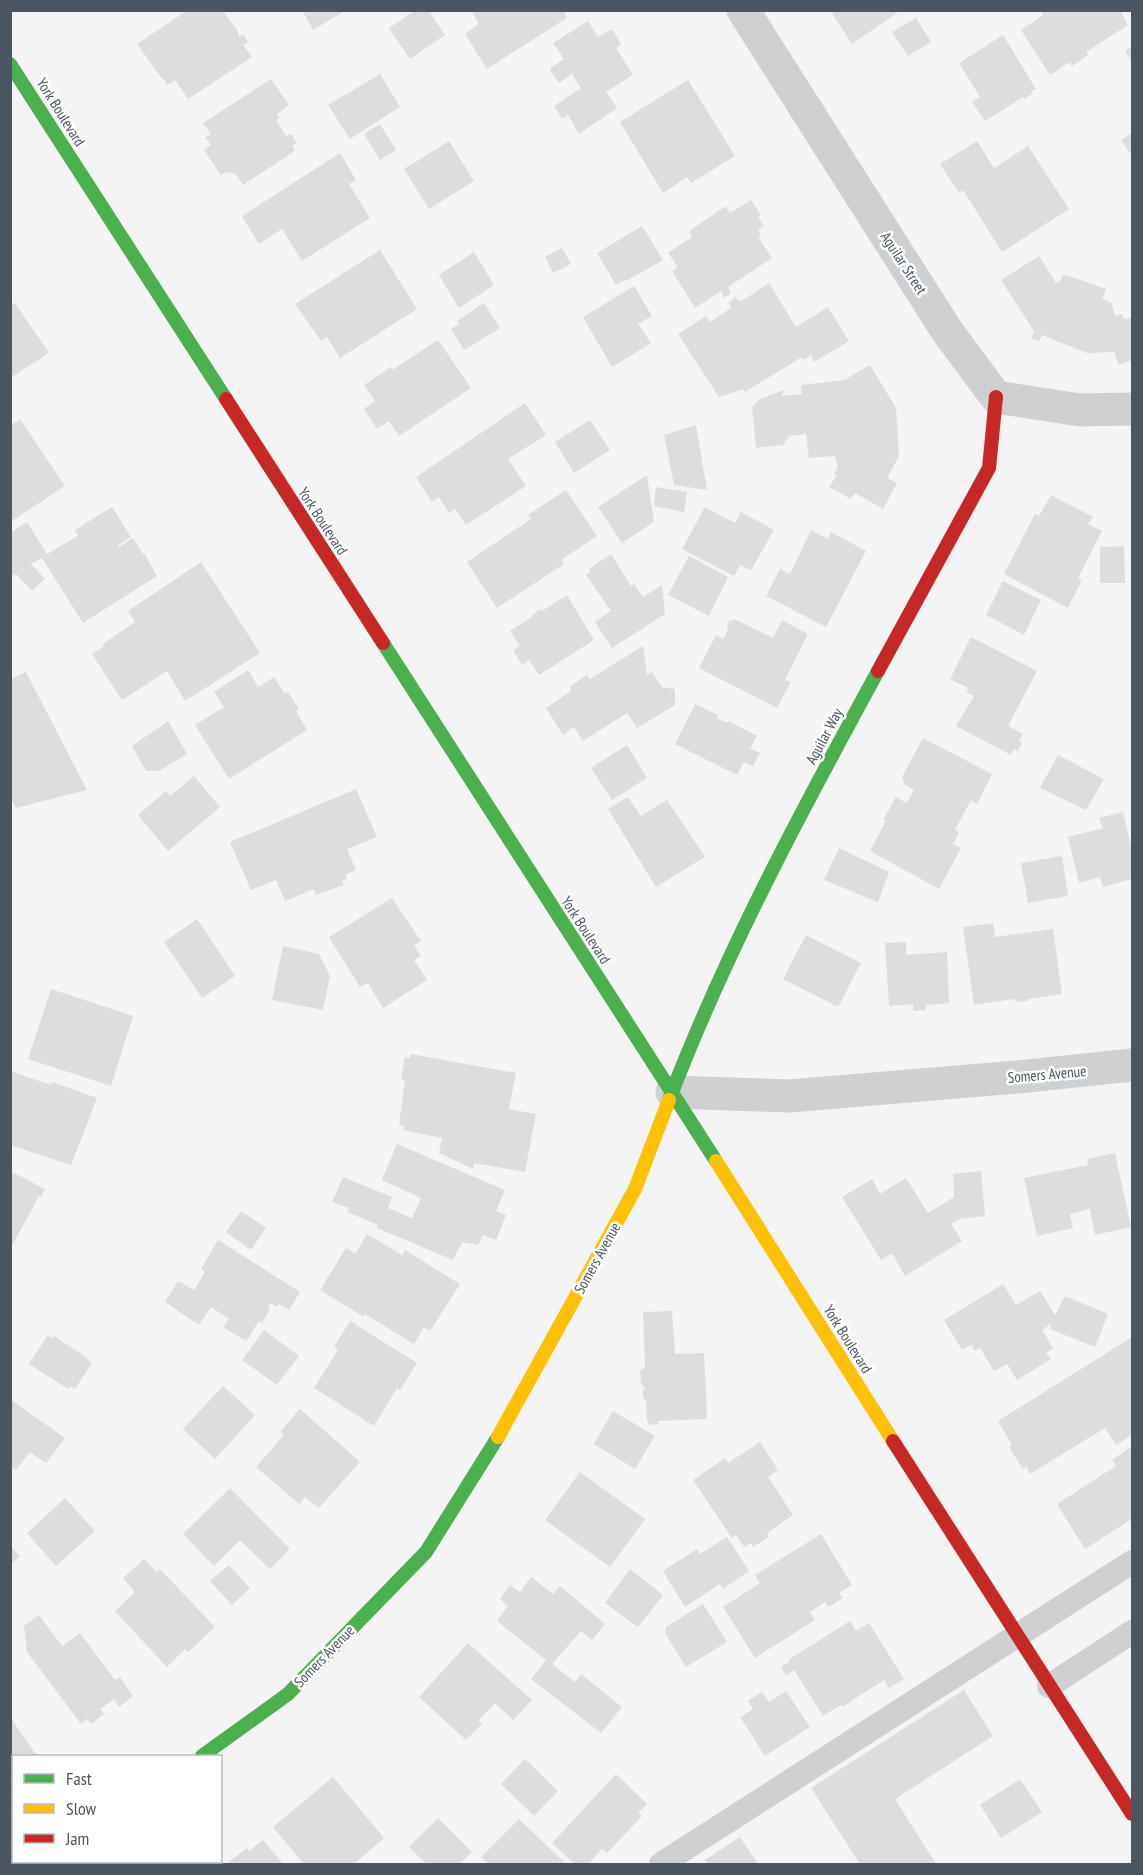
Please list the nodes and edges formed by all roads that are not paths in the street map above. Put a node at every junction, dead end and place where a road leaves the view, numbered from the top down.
1 (743, 10) edge
2 (10, 64) edge
3 (996, 397) junction
4 (1132, 409) edge
5 (1132, 1065) edge
6 (672, 1092) junction
7 (1132, 1562) edge
8 (1131, 1635) edge
9 (1017, 1636) junction
10 (1049, 1686) junction
11 (203, 1755) edge
12 (1130, 1805) edge
13 (661, 1864) edge

1 - 3 street, Aguilar Street
2 - 6 street, York Boulevard
3 - 4 street
3 - 6 street, Aguilar Way
5 - 6 street, Somers Avenue
6 - 9 street, York Boulevard
6 - 11 street, Somers Avenue
7 - 9 lane
8 - 10 lane
9 - 10 street, York Boulevard
9 - 13 lane
10 - 12 street, York Boulevard

